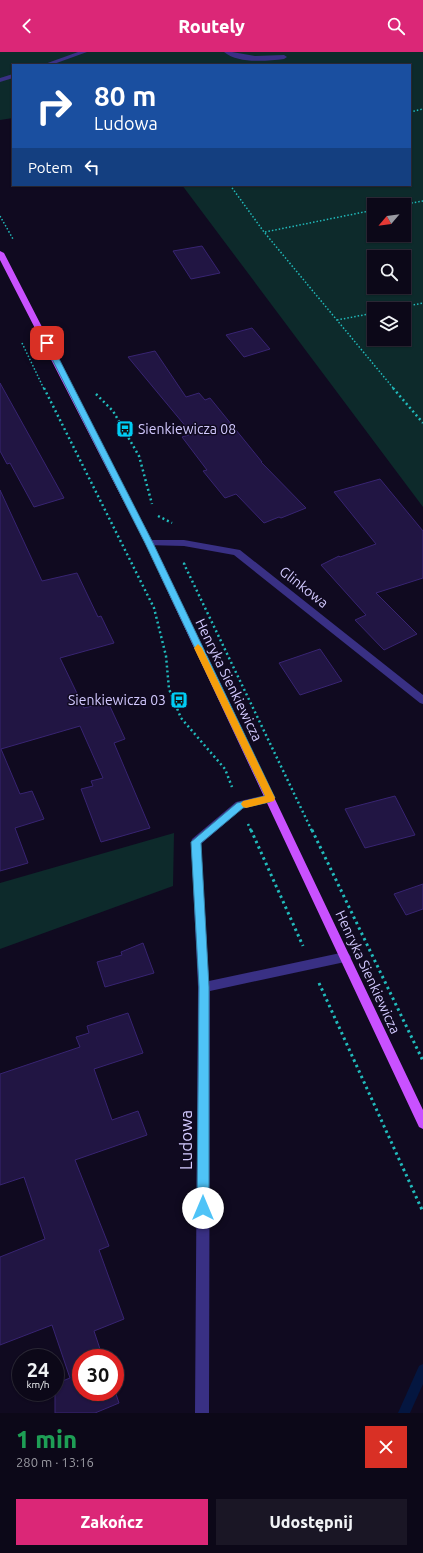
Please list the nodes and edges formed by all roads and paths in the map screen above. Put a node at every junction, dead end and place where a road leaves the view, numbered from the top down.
1 (84, 52) edge
2 (227, 52) edge
3 (284, 57) dead end
4 (48, 64) edge
5 (12, 76) edge
6 (0, 80) edge
7 (423, 110) edge
8 (411, 112) edge
9 (231, 186) edge
10 (423, 201) edge
11 (411, 203) edge
12 (367, 211) edge
13 (0, 216) edge
14 (264, 232) junction
15 (13, 240) dead end
16 (0, 253) edge
17 (423, 303) edge
18 (411, 305) edge
19 (367, 314) edge
20 (337, 320) junction
21 (20, 338) dead end
22 (95, 393) dead end
23 (423, 423) edge
24 (153, 508) dead end
25 (156, 515) dead end
26 (174, 526) dead end
27 (149, 543) junction
28 (187, 560) dead end
29 (423, 700) edge
30 (270, 798) junction
31 (240, 805) junction
32 (345, 957) junction
33 (311, 966) junction
34 (204, 987) junction
35 (423, 1061) edge
36 (423, 1123) edge
37 (423, 1212) edge
38 (202, 1413) edge

1 - 4 street
2 - 3 street
5 - 6 street
7 - 8 path
9 - 14 path
10 - 11 path
12 - 14 path
13 - 15 path
14 - 20 path
16 - 27 main road, Henryka Sienkiewicza
17 - 18 path
19 - 20 path
20 - 23 path
21 - 31 path
22 - 24 path
25 - 26 path
27 - 29 street, Glinkowa
27 - 30 main road, Henryka Sienkiewicza
28 - 35 path
30 - 31 street, Ludowa
30 - 32 main road, Henryka Sienkiewicza
31 - 33 path
31 - 34 street, Ludowa
32 - 33 street
32 - 36 main road, Henryka Sienkiewicza
33 - 34 street
33 - 37 path
34 - 38 street, Ludowa

